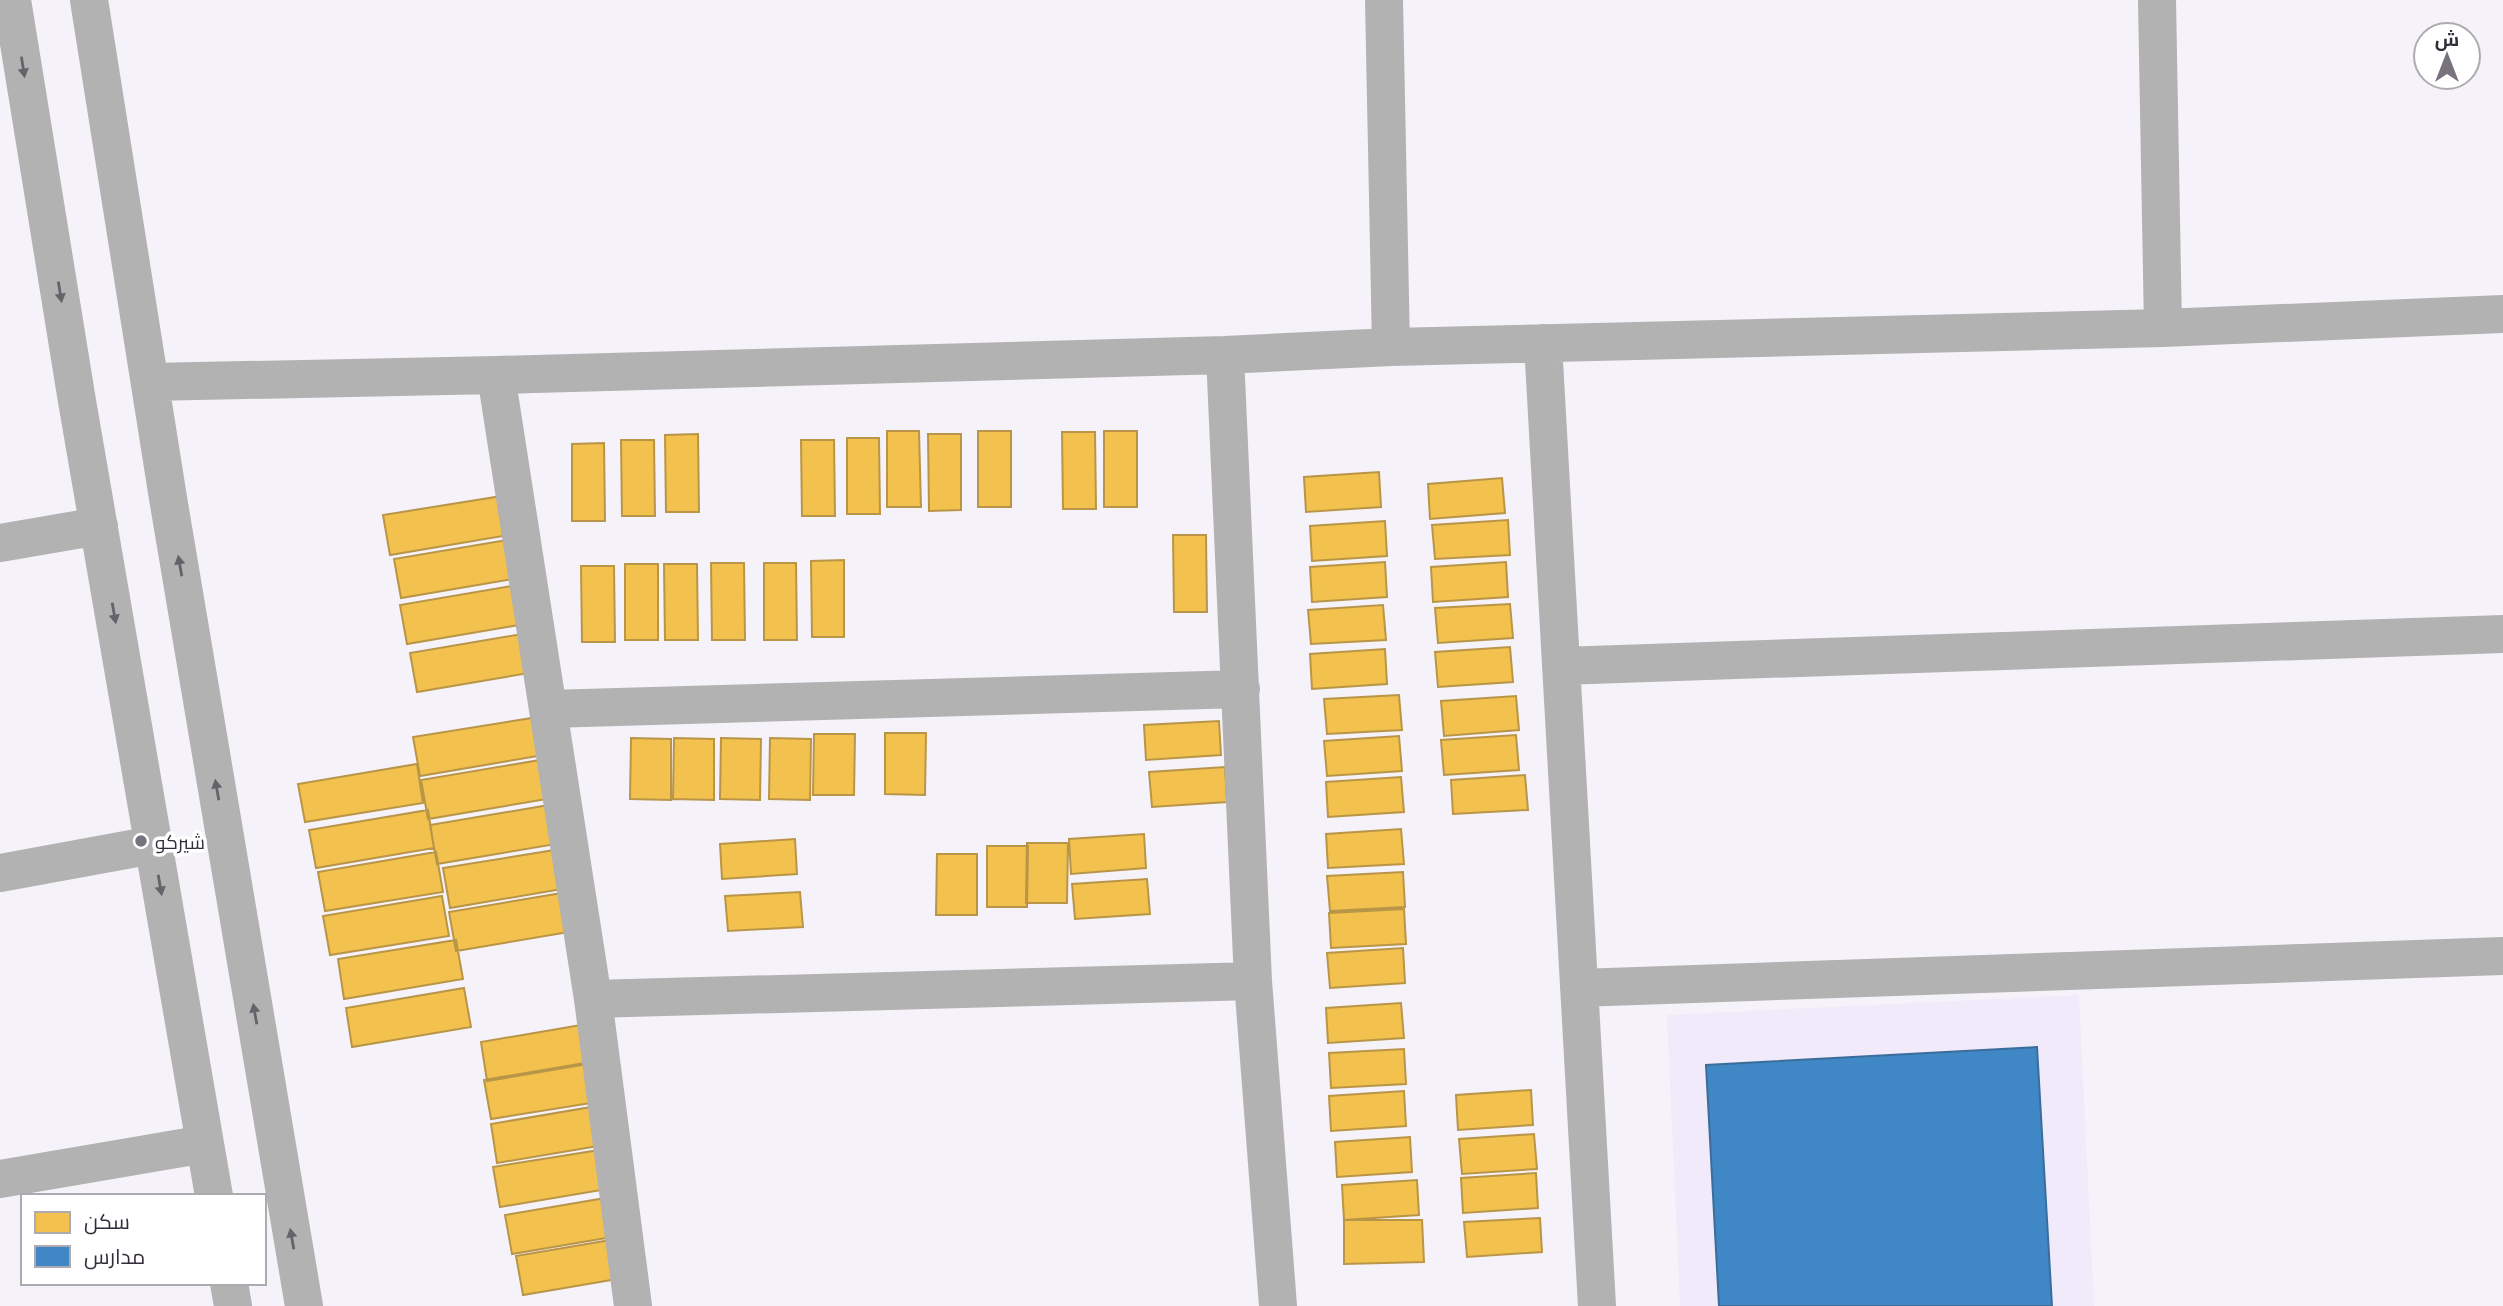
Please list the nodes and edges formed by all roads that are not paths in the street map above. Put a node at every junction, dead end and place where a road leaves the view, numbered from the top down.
1 (12, 0) edge
2 (89, 0) edge
3 (1384, 0) edge
4 (2157, 0) edge
5 (2503, 314) edge
6 (2163, 328) junction
7 (1543, 343) junction
8 (1391, 347) junction
9 (1225, 355) junction
10 (496, 375) junction
11 (150, 382) junction
12 (99, 526) junction
13 (0, 543) edge
14 (2503, 634) edge
15 (1561, 666) junction
16 (1241, 689) junction
17 (549, 709) junction
18 (153, 845) junction
19 (0, 873) edge
20 (2503, 956) edge
21 (1253, 981) junction
22 (1579, 988) junction
23 (593, 999) junction
24 (205, 1144) junction
25 (0, 1179) edge
26 (214, 1194) edge
27 (229, 1285) edge
28 (233, 1306) edge
29 (304, 1306) edge
30 (633, 1306) edge
31 (1278, 1306) edge
32 (1597, 1306) edge

1 -> 12 street
2 - 11 street
3 - 8 street
4 - 6 street
5 - 6 street
6 - 7 street
7 - 8 street
7 - 15 street
8 - 9 street
9 - 10 street
9 - 16 street
10 - 11 street
10 - 17 street
29 -> 11 street
12 - 13 street
12 -> 18 street
14 - 15 street
15 - 22 street
16 - 17 street
16 - 21 street
17 - 23 street
18 - 19 street
18 -> 24 street
20 - 22 street
21 - 23 street
21 - 31 street
22 - 32 street
23 - 30 street
24 - 25 street
24 - 26 street
27 - 28 street

